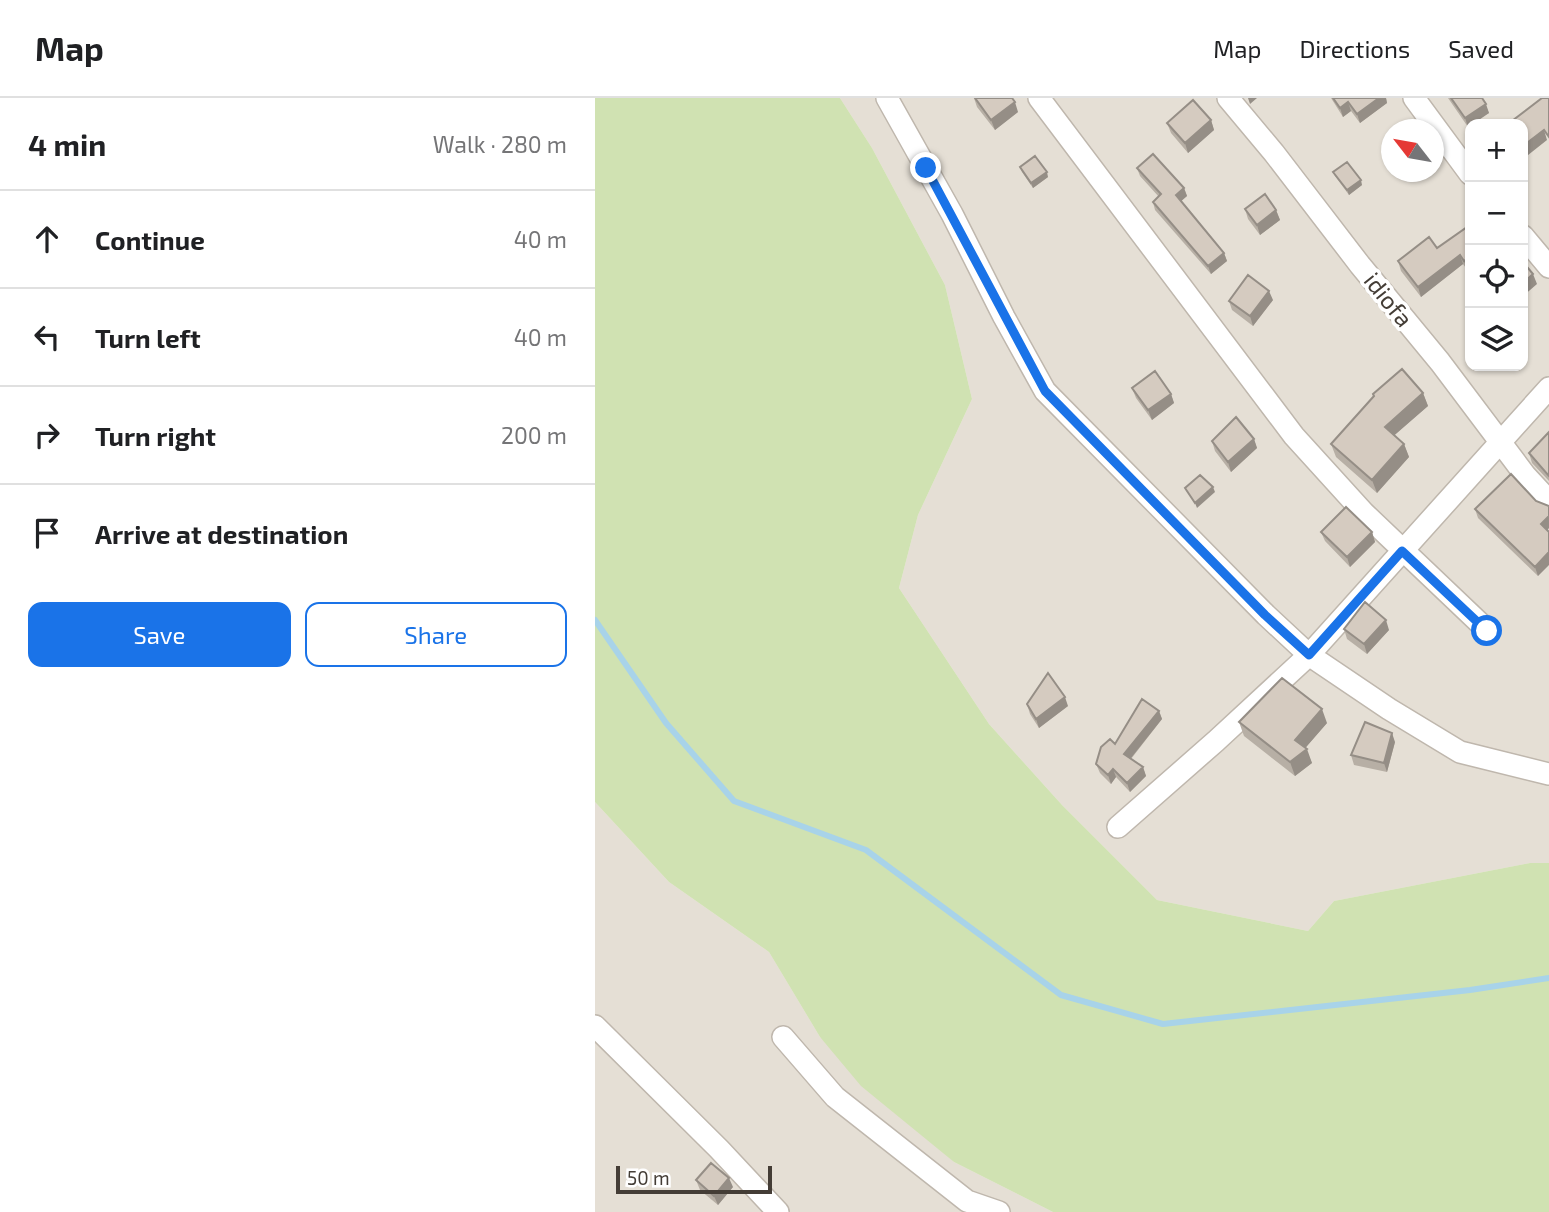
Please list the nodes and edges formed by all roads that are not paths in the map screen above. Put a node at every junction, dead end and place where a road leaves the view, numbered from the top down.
1 (887, 98) edge
2 (1039, 98) edge
3 (1228, 98) edge
4 (1414, 98) edge
5 (1465, 167) edge
6 (1528, 242) edge
7 (1549, 267) edge
8 (1549, 388) edge
9 (1500, 442) junction
10 (1549, 501) edge
11 (1402, 551) junction
12 (1487, 631) dead end
13 (1309, 655) junction
14 (1549, 774) edge
15 (1118, 827) dead end
16 (595, 1026) edge
17 (783, 1037) dead end
18 (778, 1212) edge
19 (999, 1212) edge

1 - 13 street
2 - 11 street
3 - 9 street, idiofa
4 - 5 street
6 - 7 street
8 - 9 street
9 - 10 street, idiofa
9 - 11 street
11 - 12 street
11 - 13 street
13 - 14 street
13 - 15 street
16 - 18 street
17 - 19 street

